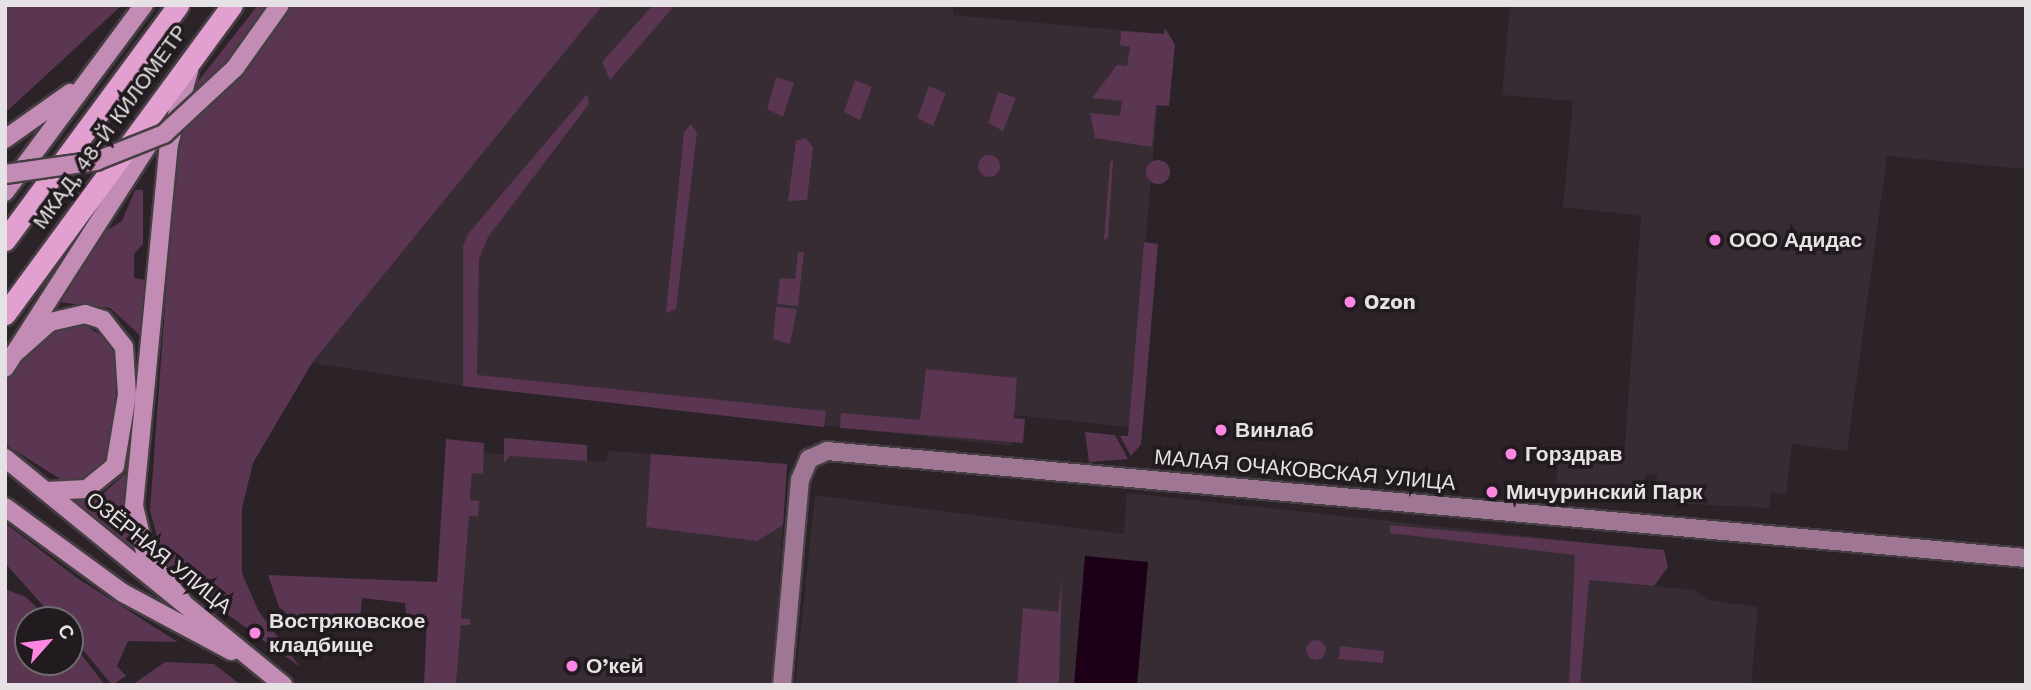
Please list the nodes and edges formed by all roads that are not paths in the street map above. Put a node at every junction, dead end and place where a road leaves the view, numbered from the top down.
1 (145, 5) edge
2 (178, 5) edge
3 (232, 5) edge
4 (280, 5) edge
5 (208, 35) junction
6 (104, 58) junction
7 (181, 94) junction
8 (5, 139) edge
9 (5, 174) edge
10 (5, 192) edge
11 (5, 240) edge
12 (5, 314) edge
13 (10, 360) edge
14 (5, 458) edge
15 (46, 491) junction
16 (5, 507) edge
17 (2026, 558) edge
18 (182, 601) junction
19 (260, 666) junction
20 (283, 685) edge
21 (782, 685) edge

1 - 6 main road
2 - 11 highway, МКАД, 48-Й КИЛОМЕТР
3 - 5 highway, МКАД, 48-Й КИЛОМЕТР
4 - 9 main road, bridge
5 - 7 main road
5 - 12 highway, МКАД, 48-Й КИЛОМЕТР
6 - 8 main road
6 - 10 main road
7 - 13 main road
7 - 18 main road
13 - 15 main road
14 - 15 main road, ОЗЁРНАЯ УЛИЦА
15 - 18 main road, ОЗЁРНАЯ УЛИЦА
16 - 19 main road
17 - 21 street, МАЛАЯ ОЧАКОВСКАЯ УЛИЦА
18 - 19 main road, ОЗЁРНАЯ УЛИЦА
19 - 20 main road, ОЗЁРНАЯ УЛИЦА

